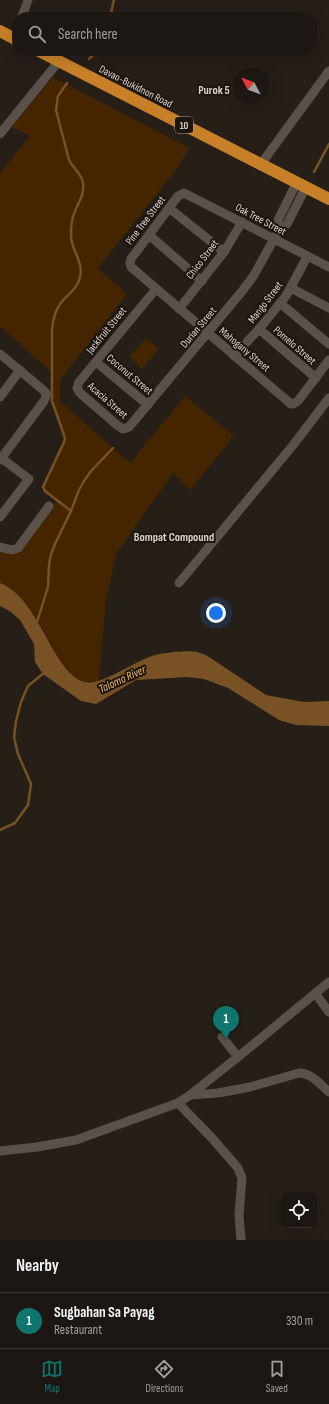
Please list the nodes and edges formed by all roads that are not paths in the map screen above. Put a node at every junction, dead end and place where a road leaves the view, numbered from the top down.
1 (28, 0) edge
2 (24, 12) edge
3 (0, 31) edge
4 (12, 36) edge
5 (49, 56) edge
6 (59, 61) junction
7 (329, 71) edge
8 (1, 130) edge
9 (261, 164) junction
10 (301, 185) junction
11 (182, 193) joint
12 (329, 199) edge
13 (169, 208) junction
14 (242, 222) junction
15 (149, 235) junction
16 (274, 239) junction
17 (224, 252) junction
18 (307, 256) junction
19 (130, 263) joint
20 (329, 267) edge
21 (202, 280) junction
22 (291, 288) junction
23 (156, 289) junction
24 (280, 304) junction
25 (329, 308) edge
26 (179, 309) junction
27 (259, 330) junction
28 (208, 334) junction
29 (329, 344) edge
30 (0, 354) edge
31 (234, 356) junction
32 (329, 360) edge
33 (96, 362) junction
34 (20, 370) junction
35 (316, 378) junction
36 (77, 388) joint
37 (0, 397) edge
38 (329, 398) edge
39 (148, 405) junction
40 (123, 429) joint
41 (0, 458) edge
42 (49, 506) dead end
43 (0, 517) edge
44 (0, 548) edge
45 (179, 583) dead end
46 (329, 982) edge
47 (315, 994) junction
48 (329, 1012) edge
49 (222, 1037) dead end
50 (238, 1057) junction
51 (329, 1092) edge
52 (190, 1095) junction
53 (178, 1103) junction
54 (0, 1150) edge
55 (241, 1240) edge

1 - 2 street
3 - 4 highway
5 - 6 highway, Davao-Bukidnon Road / 10
6 - 8 street
6 - 9 highway, Davao-Bukidnon Road / 10
7 - 9 street
9 - 10 highway, Davao-Bukidnon Road / 10
10 - 12 highway, Davao-Bukidnon Road / 10
10 - 16 street, Durian Street
11 - 13 street, Pine Tree Street
11 - 14 street, Oak Tree Street
13 - 15 street, Pine Tree Street
13 - 17 street
14 - 16 street, Oak Tree Street
14 - 17 street, Chico Street
15 - 19 street, Pine Tree Street
15 - 21 street
16 - 18 street, Oak Tree Street
16 - 28 street, Durian Street
17 - 21 street, Chico Street
18 - 20 street, Oak Tree Street
18 - 22 street, Mango Street
19 - 23 street, Mahogany Street
21 - 26 street, Chico Street
22 - 24 street, Mango Street
22 - 25 street
23 - 26 street, Mahogany Street
23 - 33 street, Jackfruit Street
24 - 27 street, Mango Street
24 - 29 street
26 - 28 street, Mahogany Street
27 - 31 street, Mango Street
27 - 35 street, Pomelo Street
28 - 31 street, Mahogany Street
28 - 39 street, Durian Street
30 - 34 street
31 - 35 street, Mahogany Street
32 - 35 street
33 - 36 street, Jackfruit Street
33 - 39 street, Coconut Street
34 - 37 street
34 - 41 street
36 - 40 street, Acacia Street
38 - 45 street
39 - 40 street, Durian Street
41 - 43 street
42 - 44 street
46 - 47 street
47 - 48 street
47 - 50 street
49 - 50 street
50 - 52 street
51 - 52 street
52 - 53 street
53 - 54 street
53 - 55 street

